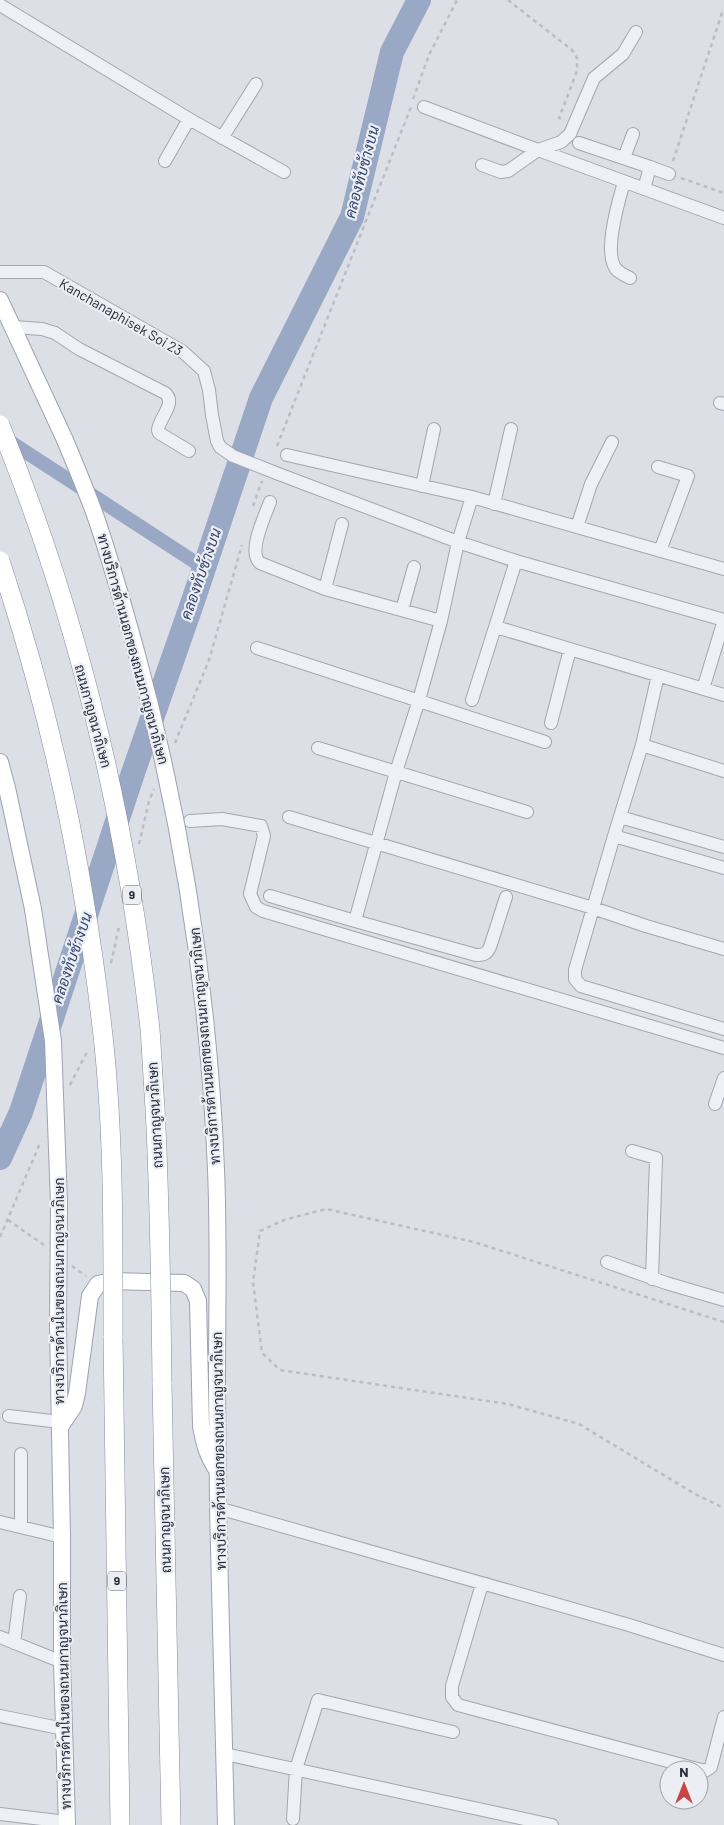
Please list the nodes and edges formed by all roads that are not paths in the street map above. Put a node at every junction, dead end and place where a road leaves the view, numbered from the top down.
1 (0, 5) edge
2 (636, 32) dead end
3 (256, 84) dead end
4 (424, 107) dead end
5 (189, 119) junction
6 (633, 134) dead end
7 (222, 138) junction
8 (579, 143) dead end
9 (538, 150) junction
10 (624, 158) junction
11 (165, 161) dead end
12 (482, 165) dead end
13 (650, 167) junction
14 (284, 172) dead end
15 (669, 174) road end
16 (624, 182) junction
17 (644, 189) junction
18 (724, 218) edge
19 (0, 272) edge
20 (630, 278) dead end
21 (0, 300) edge
22 (14, 327) junction
23 (0, 425) edge
24 (434, 429) dead end
25 (511, 429) dead end
26 (612, 442) dead end
27 (189, 451) dead end
28 (281, 454) road end
29 (658, 467) dead end
30 (422, 486) junction
31 (472, 498) junction
32 (270, 502) dead end
33 (494, 504) junction
34 (342, 524) dead end
35 (577, 528) junction
36 (458, 542) junction
37 (660, 551) junction
38 (0, 561) edge
39 (516, 561) junction
40 (414, 567) dead end
41 (724, 569) edge
42 (325, 589) junction
43 (402, 610) junction
44 (724, 620) edge
45 (441, 621) junction
46 (496, 627) junction
47 (257, 648) dead end
48 (570, 649) junction
49 (658, 675) junction
50 (703, 689) junction
51 (724, 695) edge
52 (419, 700) junction
53 (472, 700) dead end
54 (551, 723) dead end
55 (545, 742) dead end
56 (642, 745) junction
57 (318, 748) dead end
58 (0, 762) edge
59 (724, 771) edge
60 (396, 772) junction
61 (527, 812) dead end
62 (289, 816) dead end
63 (620, 817) junction
64 (190, 821) dead end
65 (614, 836) junction
66 (377, 842) junction
67 (724, 847) edge
68 (724, 868) edge
69 (270, 896) dead end
70 (506, 897) dead end
71 (592, 908) junction
72 (355, 921) junction
73 (724, 949) edge
74 (724, 1029) edge
75 (724, 1048) edge
76 (724, 1078) edge
77 (715, 1104) dead end
78 (632, 1151) dead end
79 (607, 1262) dead end
80 (652, 1278) junction
81 (724, 1300) edge
82 (9, 1416) dead end
83 (60, 1425) junction
84 (21, 1454) dead end
85 (218, 1470) junction
86 (218, 1508) junction
87 (0, 1522) edge
88 (21, 1527) junction
89 (62, 1537) junction
90 (482, 1584) junction
91 (20, 1596) dead end
92 (0, 1637) edge
93 (14, 1643) junction
94 (724, 1655) edge
95 (62, 1662) junction
96 (0, 1716) edge
97 (724, 1717) edge
98 (64, 1729) junction
99 (453, 1732) dead end
100 (225, 1754) junction
101 (296, 1769) junction
102 (0, 1814) edge
103 (293, 1819) dead end
104 (67, 1823) edge
105 (120, 1825) edge
106 (171, 1825) edge
107 (226, 1825) edge
108 (552, 1825) edge

1 - 5 street
2 - 9 street
3 - 7 street
4 - 9 street
5 - 7 street
5 - 11 street
6 - 10 street
7 - 14 street
8 - 10 street
9 - 12 street
9 - 16 street
10 - 13 street
13 - 15 street
13 - 17 street
16 - 17 street
16 - 20 street
17 - 18 street
19 - 36 street, Kanchanaphisek Soi 23, bridge
21 - 22 main road, ทางบริการด้านนอกของถนนกาญจนาภิเษก
22 - 27 street
22 - 85 main road, ทางบริการด้านนอกของถนนกาญจนาภิเษก, bridge
23 - 106 highway, ถนนกาญจนาภิเษก / 9, bridge
24 - 30 street
25 - 33 street
26 - 35 street
28 - 30 street
29 - 37 street
30 - 31 street
31 - 33 street
31 - 36 street
32 - 42 street
33 - 35 street
34 - 42 street
35 - 37 street
36 - 39 street
36 - 45 street
37 - 41 street
38 - 105 highway, 9, bridge
39 - 44 street
39 - 46 street
40 - 43 street
42 - 43 street
43 - 45 street
44 - 50 street
45 - 52 street
46 - 48 street
46 - 53 street
47 - 52 street
48 - 49 street
48 - 54 street
49 - 50 street
49 - 56 street
50 - 51 street
52 - 55 street
52 - 60 street
56 - 59 street
56 - 63 street
57 - 60 street
58 - 83 main road, ทางบริการด้านในของถนนกาญจนาภิเษก, bridge
60 - 61 street
60 - 66 street
62 - 66 street
63 - 65 street
63 - 67 street
64 - 75 street
65 - 68 street
65 - 71 street
66 - 71 street
66 - 72 street
69 - 72 street
70 - 72 street
71 - 73 street
71 - 74 street
76 - 77 street
78 - 80 street
79 - 80 street
80 - 81 street
82 - 83 street
83 - 85 main road
83 - 89 main road, ทางบริการด้านในของถนนกาญจนาภิเษก
84 - 88 street
85 - 86 main road, ทางบริการด้านนอกของถนนกาญจนาภิเษก
86 - 90 street
86 - 100 main road, ทางบริการด้านนอกของถนนกาญจนาภิเษก
87 - 88 street
88 - 89 street
89 - 95 main road, ทางบริการด้านในของถนนกาญจนาภิเษก
90 - 94 street
90 - 97 street
91 - 93 street
92 - 93 street
93 - 95 street
95 - 98 main road, ทางบริการด้านในของถนนกาญจนาภิเษก
96 - 98 street
98 - 104 main road, ทางบริการด้านในของถนนกาญจนาภิเษก
99 - 101 street
100 - 101 street
100 - 107 main road, ทางบริการด้านนอกของถนนกาญจนาภิเษก
101 - 103 street
101 - 108 street
102 - 104 street

